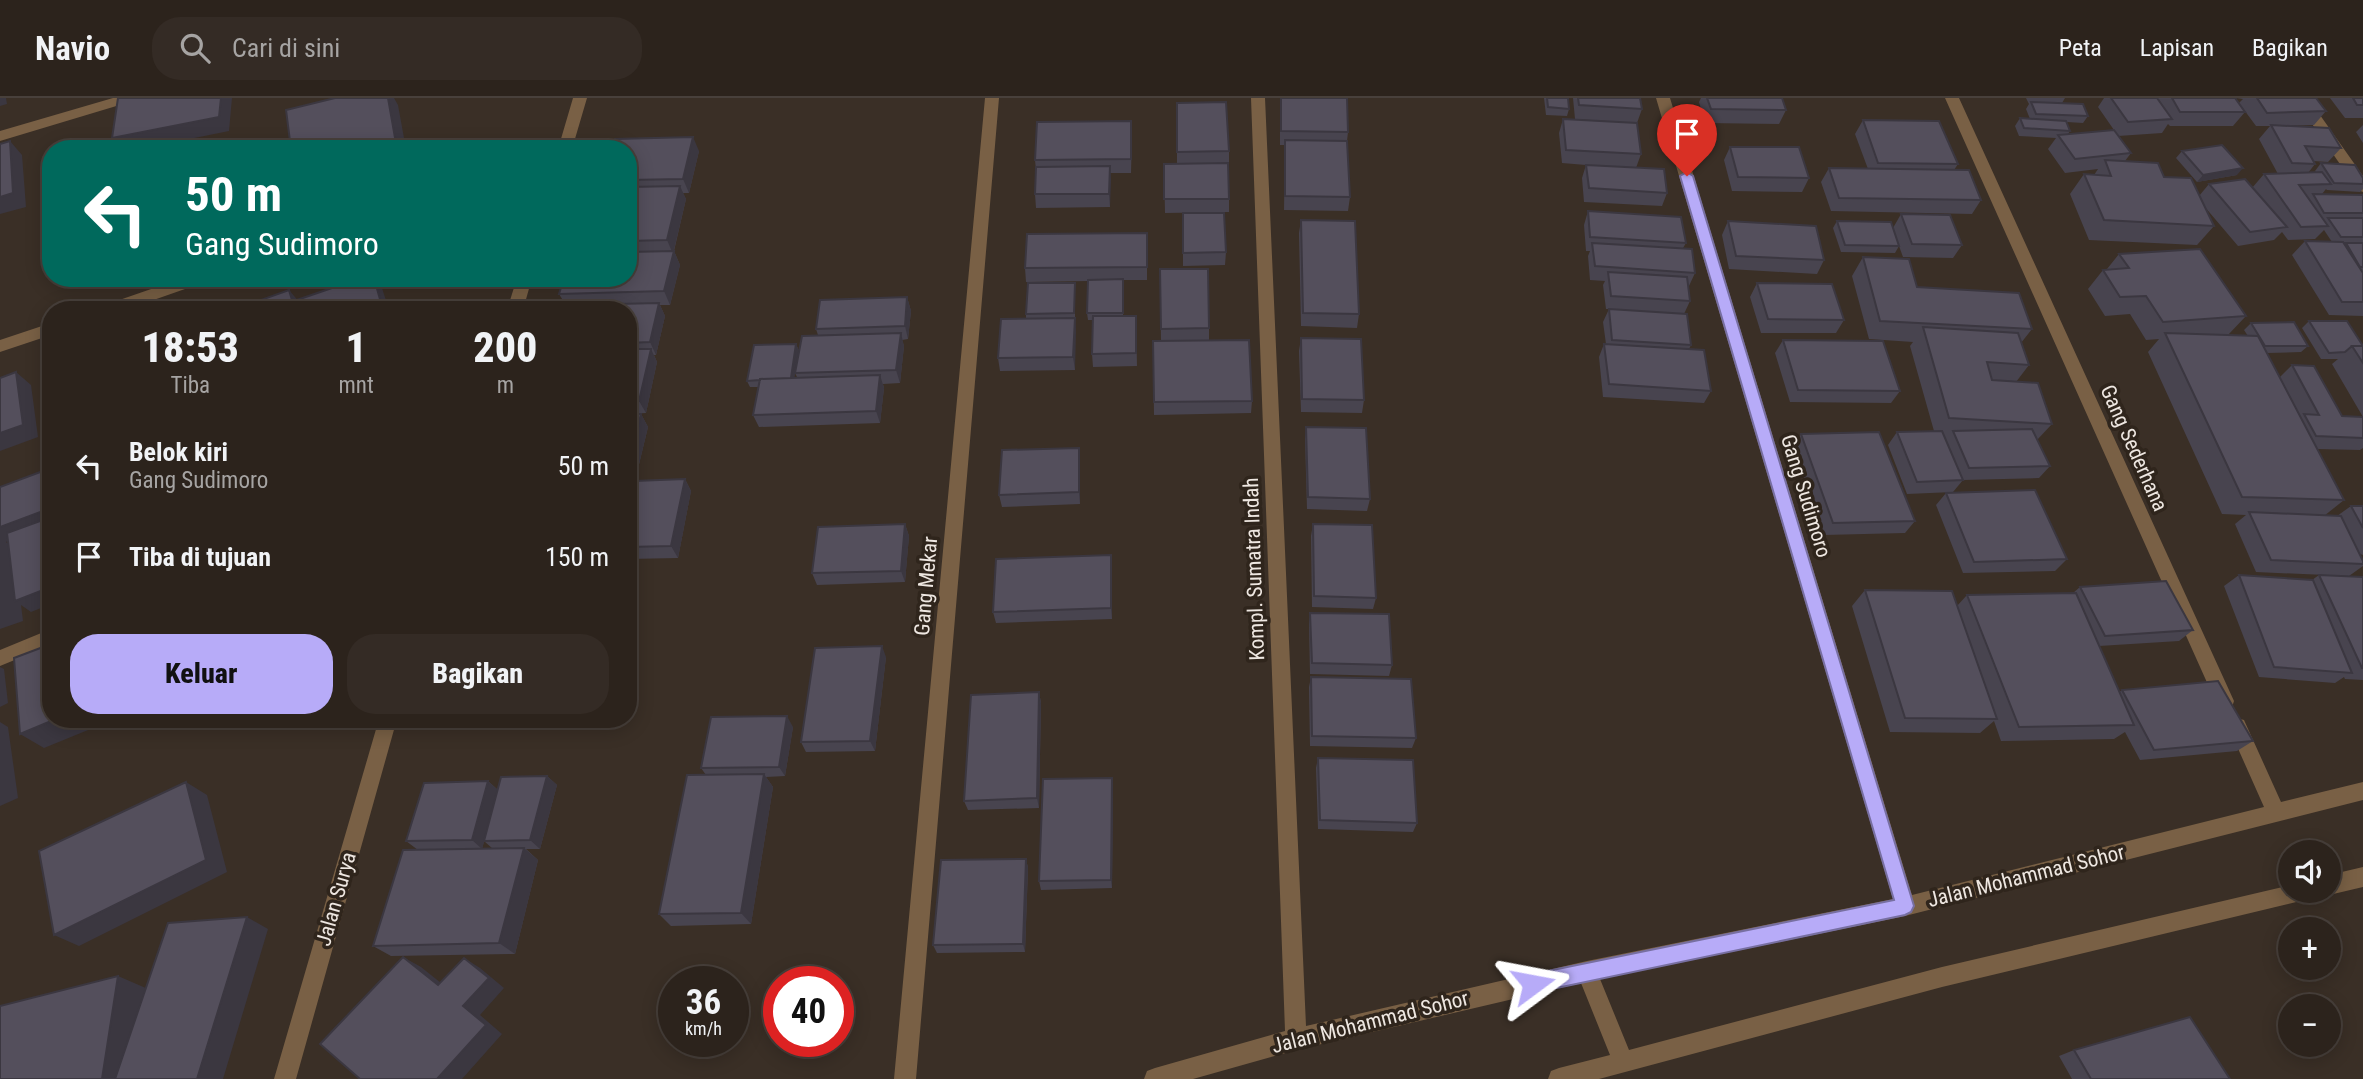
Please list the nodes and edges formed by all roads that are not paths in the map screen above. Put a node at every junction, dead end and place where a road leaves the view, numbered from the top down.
1 (128, 98) edge
2 (580, 98) edge
3 (992, 98) edge
4 (1258, 98) edge
5 (1663, 98) edge
6 (1952, 98) edge
7 (2301, 98) edge
8 (0, 136) edge
9 (568, 140) edge
10 (2363, 187) edge
11 (174, 287) edge
12 (133, 301) edge
13 (42, 332) edge
14 (0, 346) edge
15 (42, 641) edge
16 (0, 658) edge
17 (385, 728) edge
18 (2363, 791) edge
19 (2277, 814) junction
20 (2363, 877) edge
21 (2341, 882) edge
22 (2278, 897) edge
23 (1905, 906) junction
24 (1587, 971) junction
25 (1296, 1039) junction
26 (1623, 1061) junction
27 (1583, 1076) edge
28 (285, 1079) edge
29 (905, 1079) edge
30 (1155, 1079) edge
31 (1559, 1079) edge

1 - 8 street
2 - 9 street
3 - 29 street, Gang Mekar
4 - 25 street, Kompl. Sumatra Indah
5 - 23 street, Gang Sudimoro
6 - 19 street, Gang Sederhana
7 - 10 street
11 - 12 street
13 - 14 street
15 - 16 street
17 - 28 street, Jalan Surya
18 - 19 street, Jalan Mohammad Sohor
19 - 23 street, Jalan Mohammad Sohor
20 - 21 street
22 - 26 street
23 - 24 street, Jalan Mohammad Sohor
24 - 25 street, Jalan Mohammad Sohor
24 - 26 street
25 - 30 street, Jalan Mohammad Sohor
26 - 27 street
27 - 31 street

